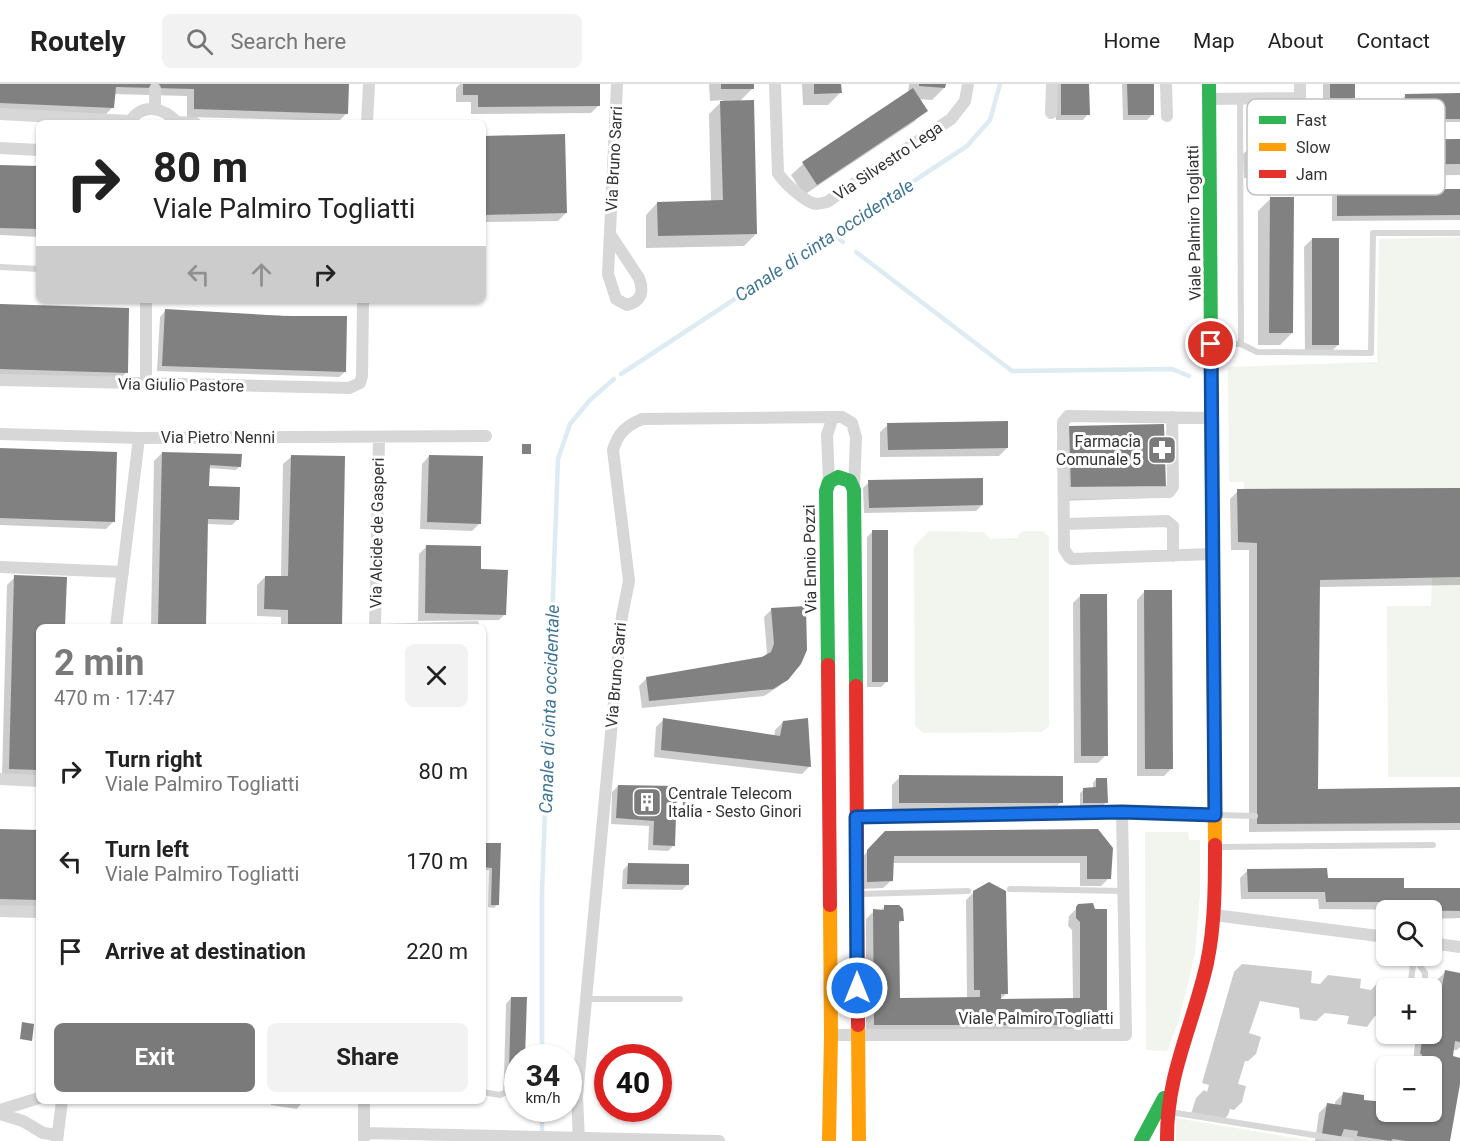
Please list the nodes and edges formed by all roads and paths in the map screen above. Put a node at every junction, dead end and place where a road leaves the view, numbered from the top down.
1 (369, 84) edge
2 (617, 84) edge
3 (775, 84) edge
4 (968, 84) edge
5 (1052, 84) edge
6 (1166, 84) edge
7 (1209, 84) edge
8 (1300, 84) edge
9 (155, 88) dead end
10 (1209, 99) junction
11 (1240, 99) junction
12 (155, 108) junction
13 (1051, 113) dead end
14 (0, 114) edge
15 (1167, 116) dead end
16 (97, 120) edge
17 (131, 120) edge
18 (175, 120) edge
19 (367, 120) edge
20 (0, 148) edge
21 (36, 150) edge
22 (1460, 233) edge
23 (610, 234) junction
24 (0, 267) edge
25 (36, 269) edge
26 (146, 303) edge
27 (363, 303) edge
28 (1211, 344) junction
29 (1241, 344) junction
30 (0, 380) edge
31 (146, 384) junction
32 (833, 417) junction
33 (1173, 417) junction
34 (1212, 418) junction
35 (0, 434) edge
36 (486, 436) dead end
37 (139, 438) junction
38 (379, 438) junction
39 (829, 482) junction
40 (854, 490) junction
41 (1064, 493) junction
42 (1064, 524) junction
43 (1212, 554) junction
44 (1173, 556) junction
45 (0, 567) edge
46 (123, 572) junction
47 (116, 624) edge
48 (375, 624) edge
49 (0, 779) edge
50 (36, 781) edge
51 (1122, 812) junction
52 (1215, 815) junction
53 (1255, 816) dead end
54 (856, 817) junction
55 (1433, 845) dead end
56 (1215, 847) junction
57 (1010, 889) dead end
58 (968, 891) dead end
59 (1124, 891) junction
60 (856, 894) junction
61 (0, 911) edge
62 (36, 912) edge
63 (1214, 915) junction
64 (1376, 936) edge
65 (1442, 944) edge
66 (1460, 946) edge
67 (1413, 978) edge
68 (1425, 978) edge
69 (586, 999) junction
70 (680, 999) dead end
71 (857, 1034) junction
72 (831, 1035) junction
73 (1173, 1081) junction
74 (486, 1093) edge
75 (504, 1093) edge
76 (36, 1099) edge
77 (62, 1104) edge
78 (364, 1104) edge
79 (0, 1112) edge
80 (1166, 1112) junction
81 (364, 1137) edge
82 (58, 1138) edge
83 (579, 1139) edge
84 (719, 1141) edge
85 (830, 1141) edge
86 (859, 1141) edge
87 (1141, 1141) edge
88 (1167, 1141) edge
89 (1351, 1141) edge

1 - 19 street
2 - 23 street, Via Bruno Sarri
3 - 4 street, Via Silvestro Lega
5 - 13 street
6 - 15 street
7 - 10 street, Viale Palmiro Togliatti
8 - 11 street
9 - 12 street
10 - 11 street
10 - 28 street, Viale Palmiro Togliatti
11 - 29 lane
12 - 17 street
12 - 18 street
14 - 16 street
20 - 21 street
22 - 29 lane
23 - 23 street, Via Bruno Sarri
24 - 25 lane
26 - 31 street
27 - 31 street, Via Giulio Pastore
28 - 29 lane
28 - 34 street, Viale Palmiro Togliatti
30 - 31 street, Via Giulio Pastore
32 - 39 street
32 - 40 street
32 - 69 street, Via Bruno Sarri
33 - 34 street
33 - 41 street
33 - 41 street
34 - 43 street, Viale Palmiro Togliatti
35 - 37 street
36 - 38 street, Via Pietro Nenni
37 - 38 street, Via Pietro Nenni
37 - 46 street, Via Pietro Nenni
38 - 48 street, Via Alcide de Gasperi
39 - 40 street, Via Ennio Pozzi
39 - 72 street, Via Ennio Pozzi
40 - 54 street
41 - 42 street
42 - 44 street
42 - 44 street
43 - 44 street
43 - 52 street, Viale Palmiro Togliatti
45 - 46 street
46 - 47 street, Via Pietro Nenni
49 - 50 street
51 - 52 street
51 - 54 street
51 - 59 street, Viale Palmiro Togliatti
52 - 53 lane
52 - 56 street, Viale Palmiro Togliatti
54 - 60 street
55 - 56 lane
56 - 63 street, Viale Palmiro Togliatti
57 - 59 lane
58 - 60 lane
59 - 71 street, Viale Palmiro Togliatti
60 - 71 street
61 - 62 street
63 - 64 street
63 - 73 street, Viale Palmiro Togliatti
65 - 66 street
67 - 68 lane
69 - 70 lane
69 - 83 street, Via Bruno Sarri
71 - 72 street, Viale Palmiro Togliatti
71 - 86 street
72 - 85 street, Via Ennio Pozzi
73 - 80 street, Viale Palmiro Togliatti
73 - 87 street, Viale Palmiro Togliatti
74 - 75 lane
76 - 79 street
77 - 82 street
78 - 81 street
79 - 82 street
80 - 88 street, Viale Palmiro Togliatti
80 - 89 lane
81 - 83 street
83 - 84 street

